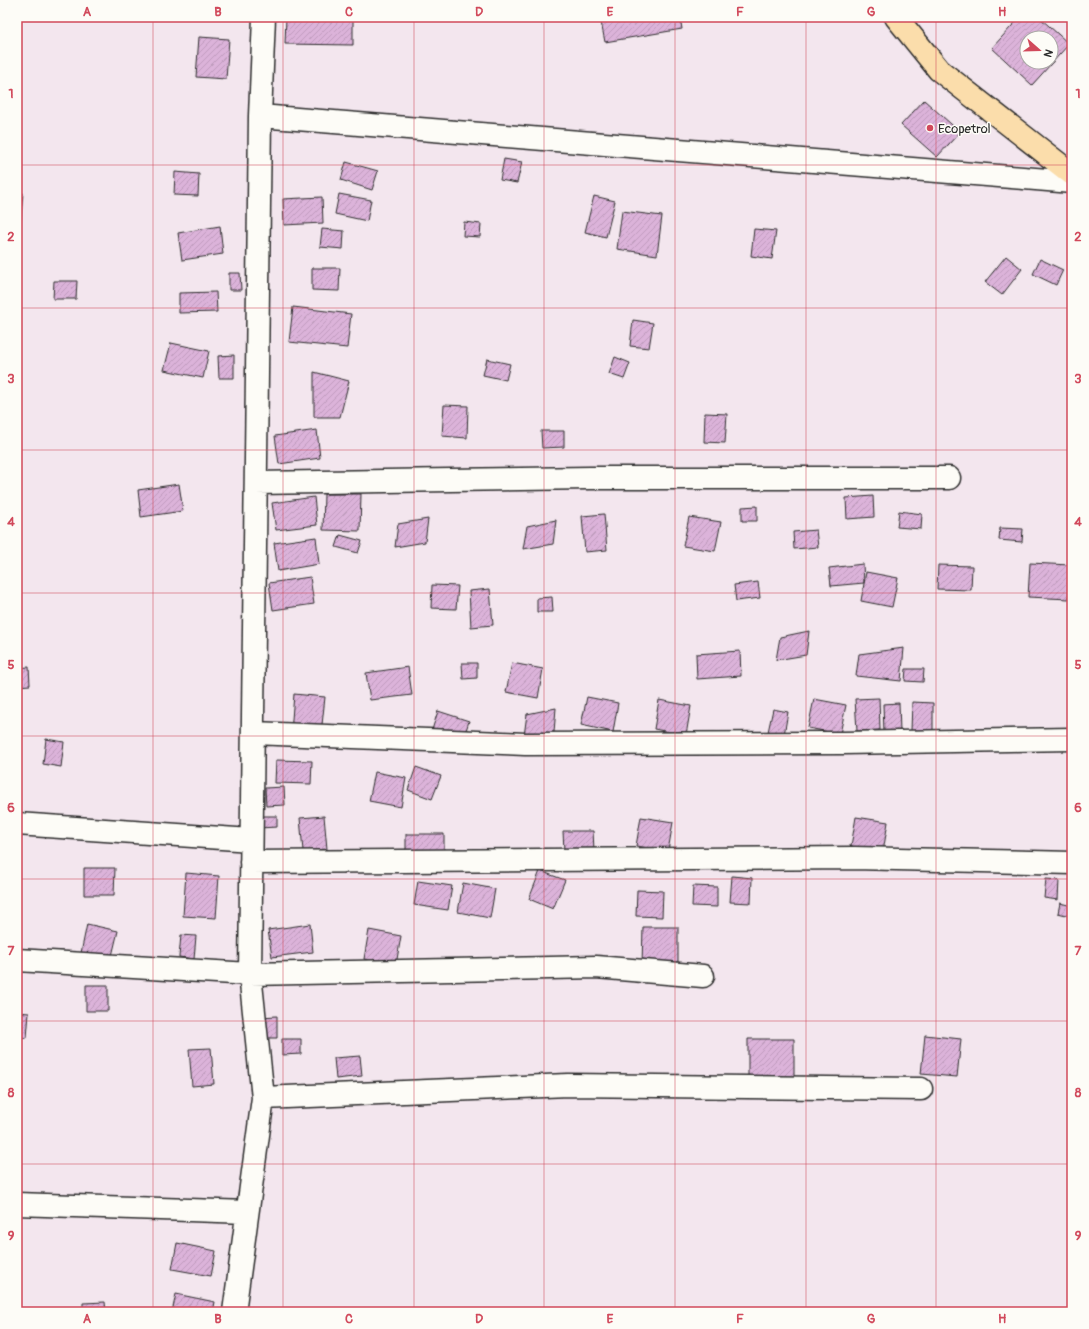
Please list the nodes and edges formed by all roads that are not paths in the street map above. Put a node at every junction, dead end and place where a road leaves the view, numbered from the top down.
1 (264, 17) edge
2 (896, 17) edge
3 (260, 116) junction
4 (1072, 174) edge
5 (1072, 182) edge
6 (949, 478) dead end
7 (256, 483) junction
8 (253, 733) junction
9 (1072, 739) edge
10 (17, 824) edge
11 (251, 840) junction
12 (251, 862) junction
13 (1072, 863) edge
14 (17, 960) edge
15 (250, 974) junction
16 (703, 976) dead end
17 (921, 1089) dead end
18 (263, 1098) junction
19 (17, 1204) edge
20 (248, 1212) junction
21 (234, 1312) edge

1 - 3 street
2 - 4 main road
3 - 5 street
3 - 7 street
6 - 7 street
7 - 8 street
8 - 9 street
8 - 11 street
10 - 11 street
11 - 12 street
12 - 13 street
12 - 15 street
14 - 15 street
15 - 16 street
15 - 18 street
17 - 18 street
18 - 20 street
19 - 20 street
20 - 21 street

